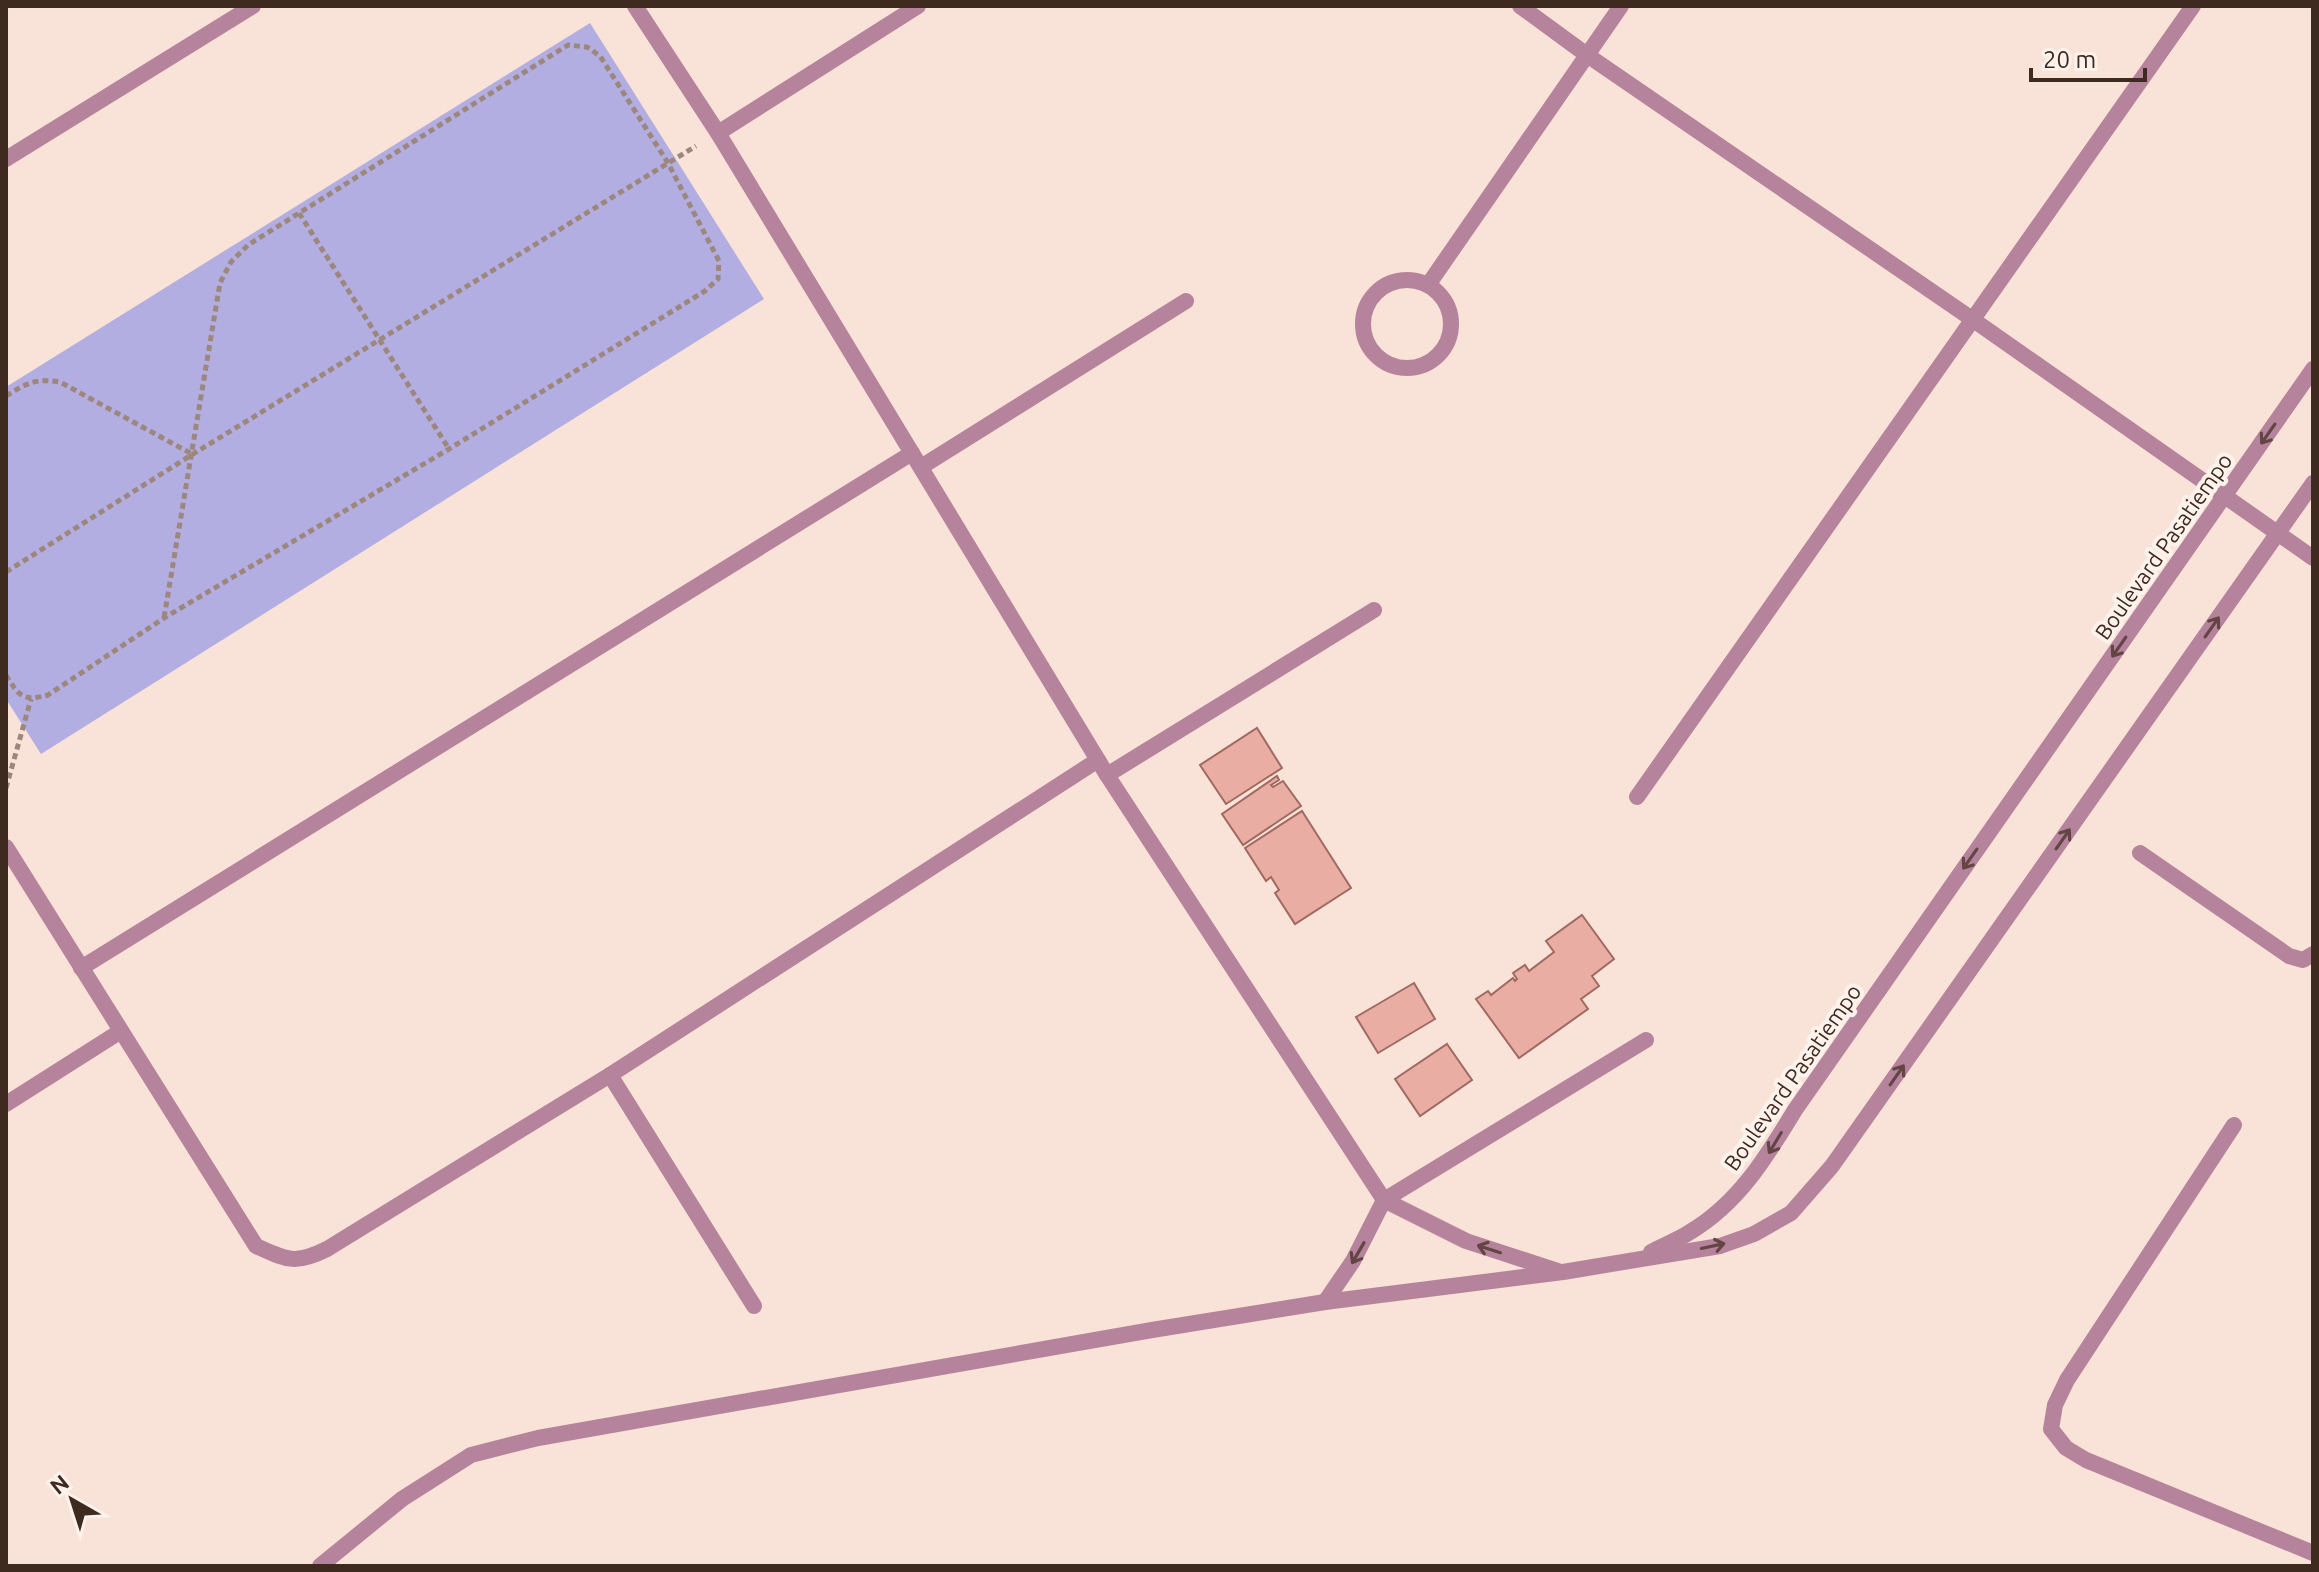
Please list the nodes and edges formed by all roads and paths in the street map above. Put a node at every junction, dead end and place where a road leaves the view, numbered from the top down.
1 (253, 6) edge
2 (635, 6) edge
3 (918, 6) edge
4 (1520, 6) edge
5 (1621, 6) edge
6 (2193, 6) edge
7 (1587, 55) junction
8 (718, 133) junction
9 (6, 159) edge
10 (668, 163) junction
11 (299, 213) junction
12 (1428, 285) junction
13 (1186, 301) dead end
14 (1972, 319) junction
15 (379, 341) junction
16 (2313, 369) edge
17 (6, 396) edge
18 (449, 449) junction
19 (193, 454) junction
20 (916, 460) junction
21 (2313, 483) edge
22 (2225, 496) junction
23 (2278, 533) junction
24 (2313, 558) edge
25 (6, 572) edge
26 (1374, 610) dead end
27 (164, 618) junction
28 (6, 675) edge
29 (31, 699) junction
30 (1098, 760) junction
31 (1107, 775) junction
32 (6, 788) edge
33 (1637, 797) dead end
34 (6, 847) edge
35 (2140, 853) dead end
36 (2313, 954) edge
37 (81, 968) junction
38 (121, 1031) junction
39 (1646, 1040) dead end
40 (610, 1075) junction
41 (6, 1104) edge
42 (2234, 1125) dead end
43 (1384, 1200) junction
44 (1636, 1259) junction
45 (1563, 1272) junction
46 (1325, 1302) junction
47 (754, 1306) dead end
48 (2313, 1553) edge
49 (320, 1566) edge

1 - 9 street
2 - 8 street
3 - 8 street
4 - 7 street
5 - 7 street
6 - 14 street
7 - 12 street
7 - 14 street
8 - 10 path
8 - 20 street
10 - 11 path
10 - 15 path
10 - 18 path
11 - 15 path
11 - 19 path
12 - 12 street
13 - 20 street
14 - 22 street
14 - 33 street
15 - 18 path
15 - 19 path
16 -> 22 street, Boulevard Pasatiempo
17 - 19 path
18 - 27 path
19 - 25 path
19 - 27 path
20 - 30 street
20 - 37 street
21 - 23 street
22 - 23 street
22 -> 44 street, Boulevard Pasatiempo
23 - 24 street
44 -> 23 street
26 - 31 street
27 - 29 path
28 - 29 path
29 - 32 path
30 - 31 street
30 - 40 street
31 - 43 street
34 - 37 street
35 - 36 street
37 - 38 street
38 - 40 street
38 - 41 street
39 - 43 street
40 - 47 street
42 - 48 street
45 -> 43 street
43 -> 46 street
44 - 45 street
45 - 46 street
46 - 49 street

